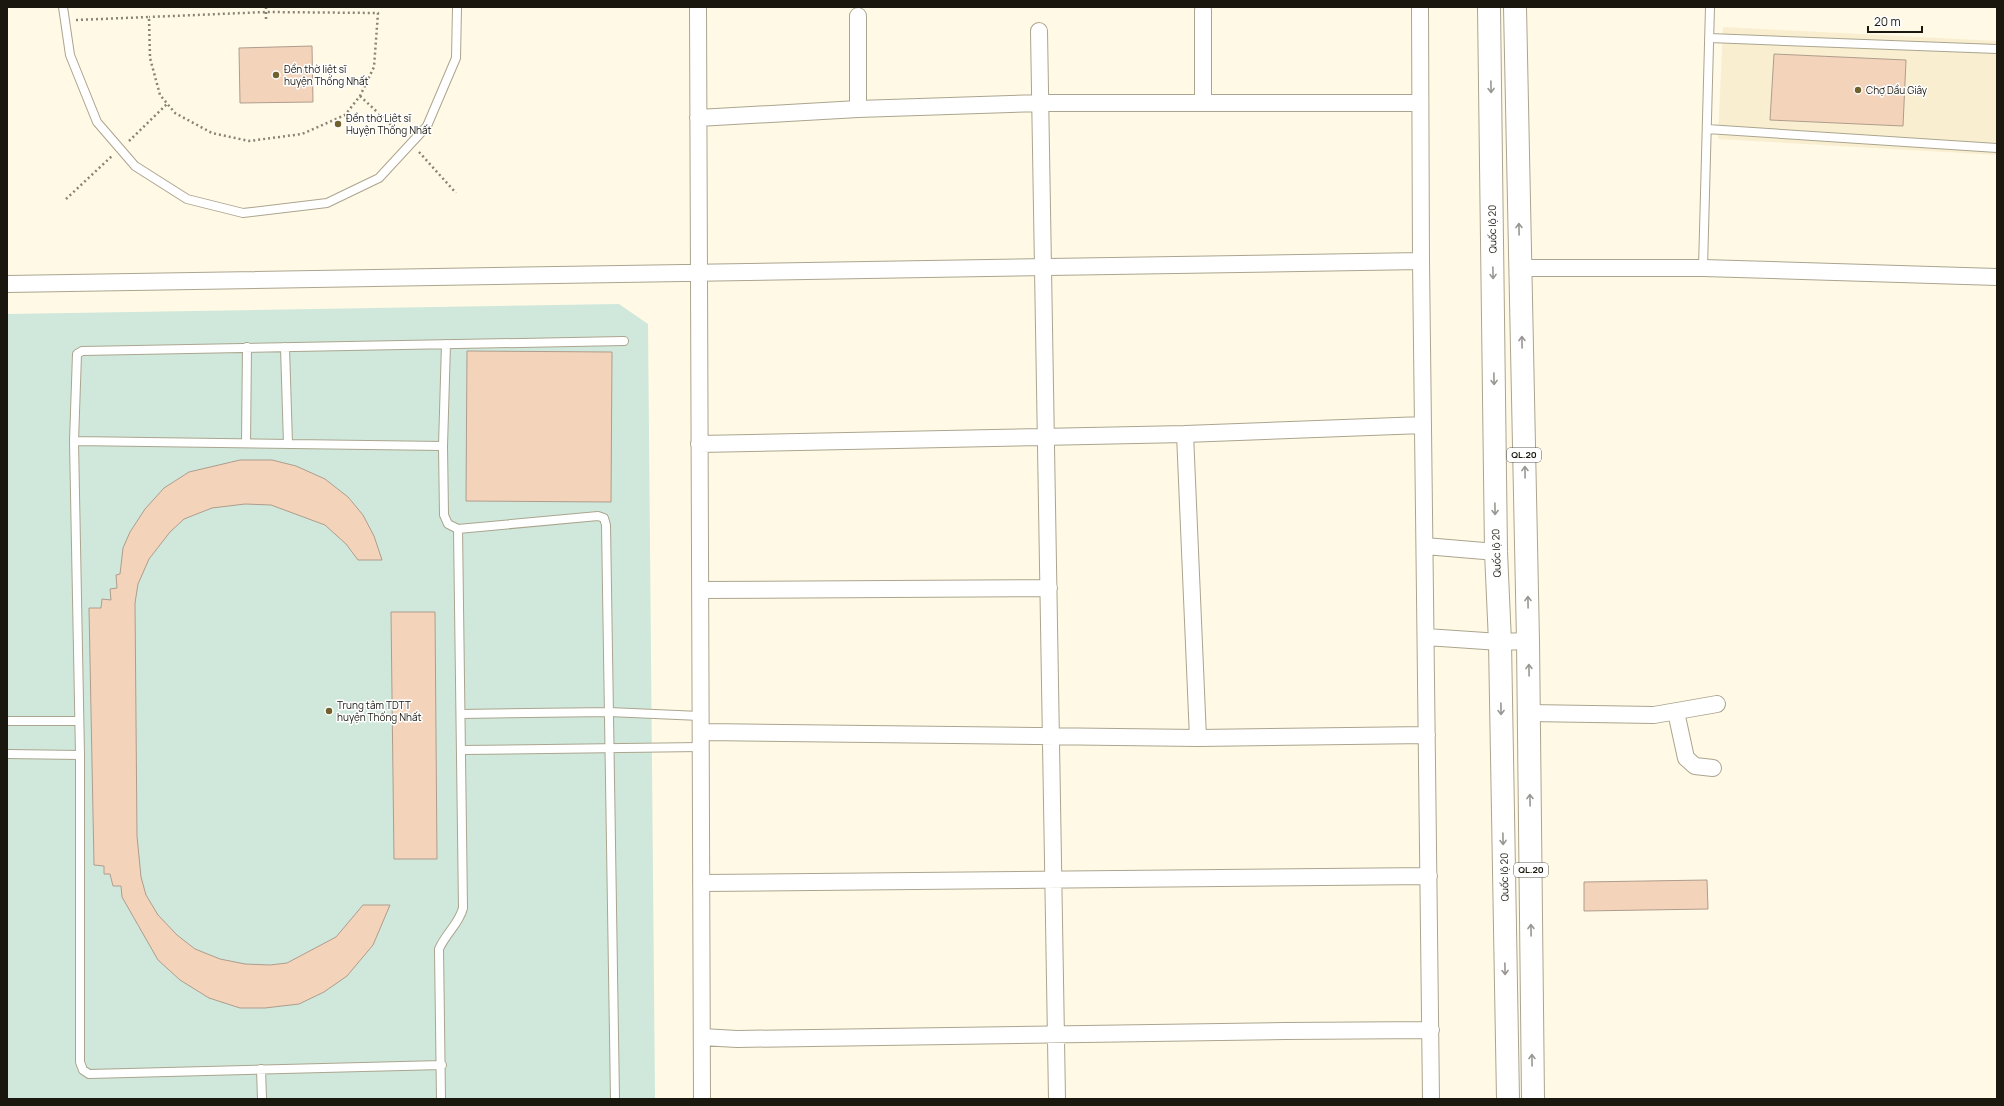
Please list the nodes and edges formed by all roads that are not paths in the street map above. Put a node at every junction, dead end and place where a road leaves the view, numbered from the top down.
1 (63, 7) edge
2 (457, 7) edge
3 (698, 7) edge
4 (1420, 7) edge
5 (1480, 7) edge
6 (1489, 7) edge
7 (1515, 7) edge
8 (1521, 7) edge
9 (1710, 7) edge
10 (1203, 10) dead end
11 (858, 16) dead end
12 (1039, 31) dead end
13 (1709, 38) junction
14 (1514, 46) junction
15 (1490, 48) junction
16 (1997, 49) edge
17 (1041, 103) junction
18 (1203, 103) junction
19 (1420, 103) junction
20 (858, 109) junction
21 (698, 118) junction
22 (1707, 129) junction
23 (1997, 148) edge
24 (1422, 260) junction
25 (1043, 267) junction
26 (1520, 268) junction
27 (1703, 268) junction
28 (699, 273) junction
29 (1997, 276) edge
30 (7, 284) edge
31 (624, 341) dead end
32 (446, 344) junction
33 (285, 346) junction
34 (246, 347) junction
35 (1424, 426) junction
36 (1184, 434) junction
37 (1046, 435) junction
38 (74, 441) junction
39 (246, 443) junction
40 (288, 444) junction
41 (699, 444) junction
42 (443, 446) junction
43 (458, 529) junction
44 (1425, 546) junction
45 (1496, 552) junction
46 (1049, 588) junction
47 (700, 590) junction
48 (1426, 636) junction
49 (1528, 641) junction
50 (1500, 642) junction
51 (1717, 704) dead end
52 (609, 712) junction
53 (1676, 712) junction
54 (461, 714) junction
55 (1529, 714) junction
56 (700, 716) junction
57 (7, 721) edge
58 (79, 721) junction
59 (1427, 735) junction
60 (1051, 736) junction
61 (1198, 738) junction
62 (702, 740) junction
63 (610, 748) junction
64 (462, 750) junction
65 (7, 754) edge
66 (80, 755) junction
67 (1713, 768) dead end
68 (1429, 876) junction
69 (1054, 881) junction
70 (701, 883) junction
71 (1431, 1030) junction
72 (1056, 1034) junction
73 (702, 1037) junction
74 (442, 1065) junction
75 (261, 1070) junction
76 (262, 1099) edge
77 (441, 1099) edge
78 (615, 1099) edge
79 (702, 1099) edge
80 (1057, 1099) edge
81 (1432, 1099) edge
82 (1508, 1099) edge
83 (1533, 1099) edge

1 - 2 lane
3 - 21 street
4 - 19 street
5 - 15 highway, QL.20
6 - 15 highway, Quốc lộ 20 / QL.20
7 - 14 highway, QL.20
8 - 14 highway, QL.20
9 - 13 lane
10 - 18 street
11 - 20 street
12 - 17 street
13 - 16 lane
13 - 22 lane
26 -> 14 highway, QL.20
15 -> 45 highway, Quốc lộ 20 / QL.20
17 - 18 street
17 - 20 street
17 - 25 street
18 - 19 street
19 - 24 street
20 - 21 street
21 - 28 street
22 - 23 lane
22 - 27 lane
24 - 25 street
24 - 35 street
25 - 28 street
25 - 37 street
26 - 27 street
49 -> 26 highway, QL.20
27 - 29 street
28 - 30 street
28 - 41 street
31 - 32 lane
32 - 33 lane
32 - 42 lane
33 - 34 lane
33 - 40 lane
34 - 38 lane
34 - 39 lane
35 - 36 street
35 - 44 street
36 - 37 street
36 - 61 street
37 - 41 street
37 - 46 street
38 - 39 lane
38 - 58 lane
39 - 40 lane
40 - 42 lane
41 - 47 street
42 - 43 lane
43 - 52 lane
43 - 54 lane
44 - 45 street
44 - 48 street
45 - 50 highway, Quốc lộ 20 / QL.20
46 - 47 street
46 - 60 street
47 - 56 street
48 - 50 street
48 - 59 street
49 - 50 street
55 -> 49 highway, QL.20
50 -> 82 highway, Quốc lộ 20 / QL.20
51 - 53 street
52 - 54 lane
52 - 56 lane
52 - 63 lane
53 - 55 street
53 - 67 street
54 - 64 lane
83 -> 55 highway, QL.20
56 - 62 street
57 - 58 lane
58 - 66 lane
59 - 61 street
59 - 68 street
60 - 61 street
60 - 62 street
60 - 69 street
62 - 63 lane
62 - 70 street
63 - 64 lane
63 - 78 lane
64 - 74 lane
65 - 66 lane
66 - 75 lane
68 - 69 street
68 - 71 street
69 - 70 street
69 - 72 street
70 - 73 street
71 - 72 street
71 - 81 street
72 - 73 street
72 - 80 street
73 - 79 street
74 - 75 lane
74 - 77 lane
75 - 76 lane

